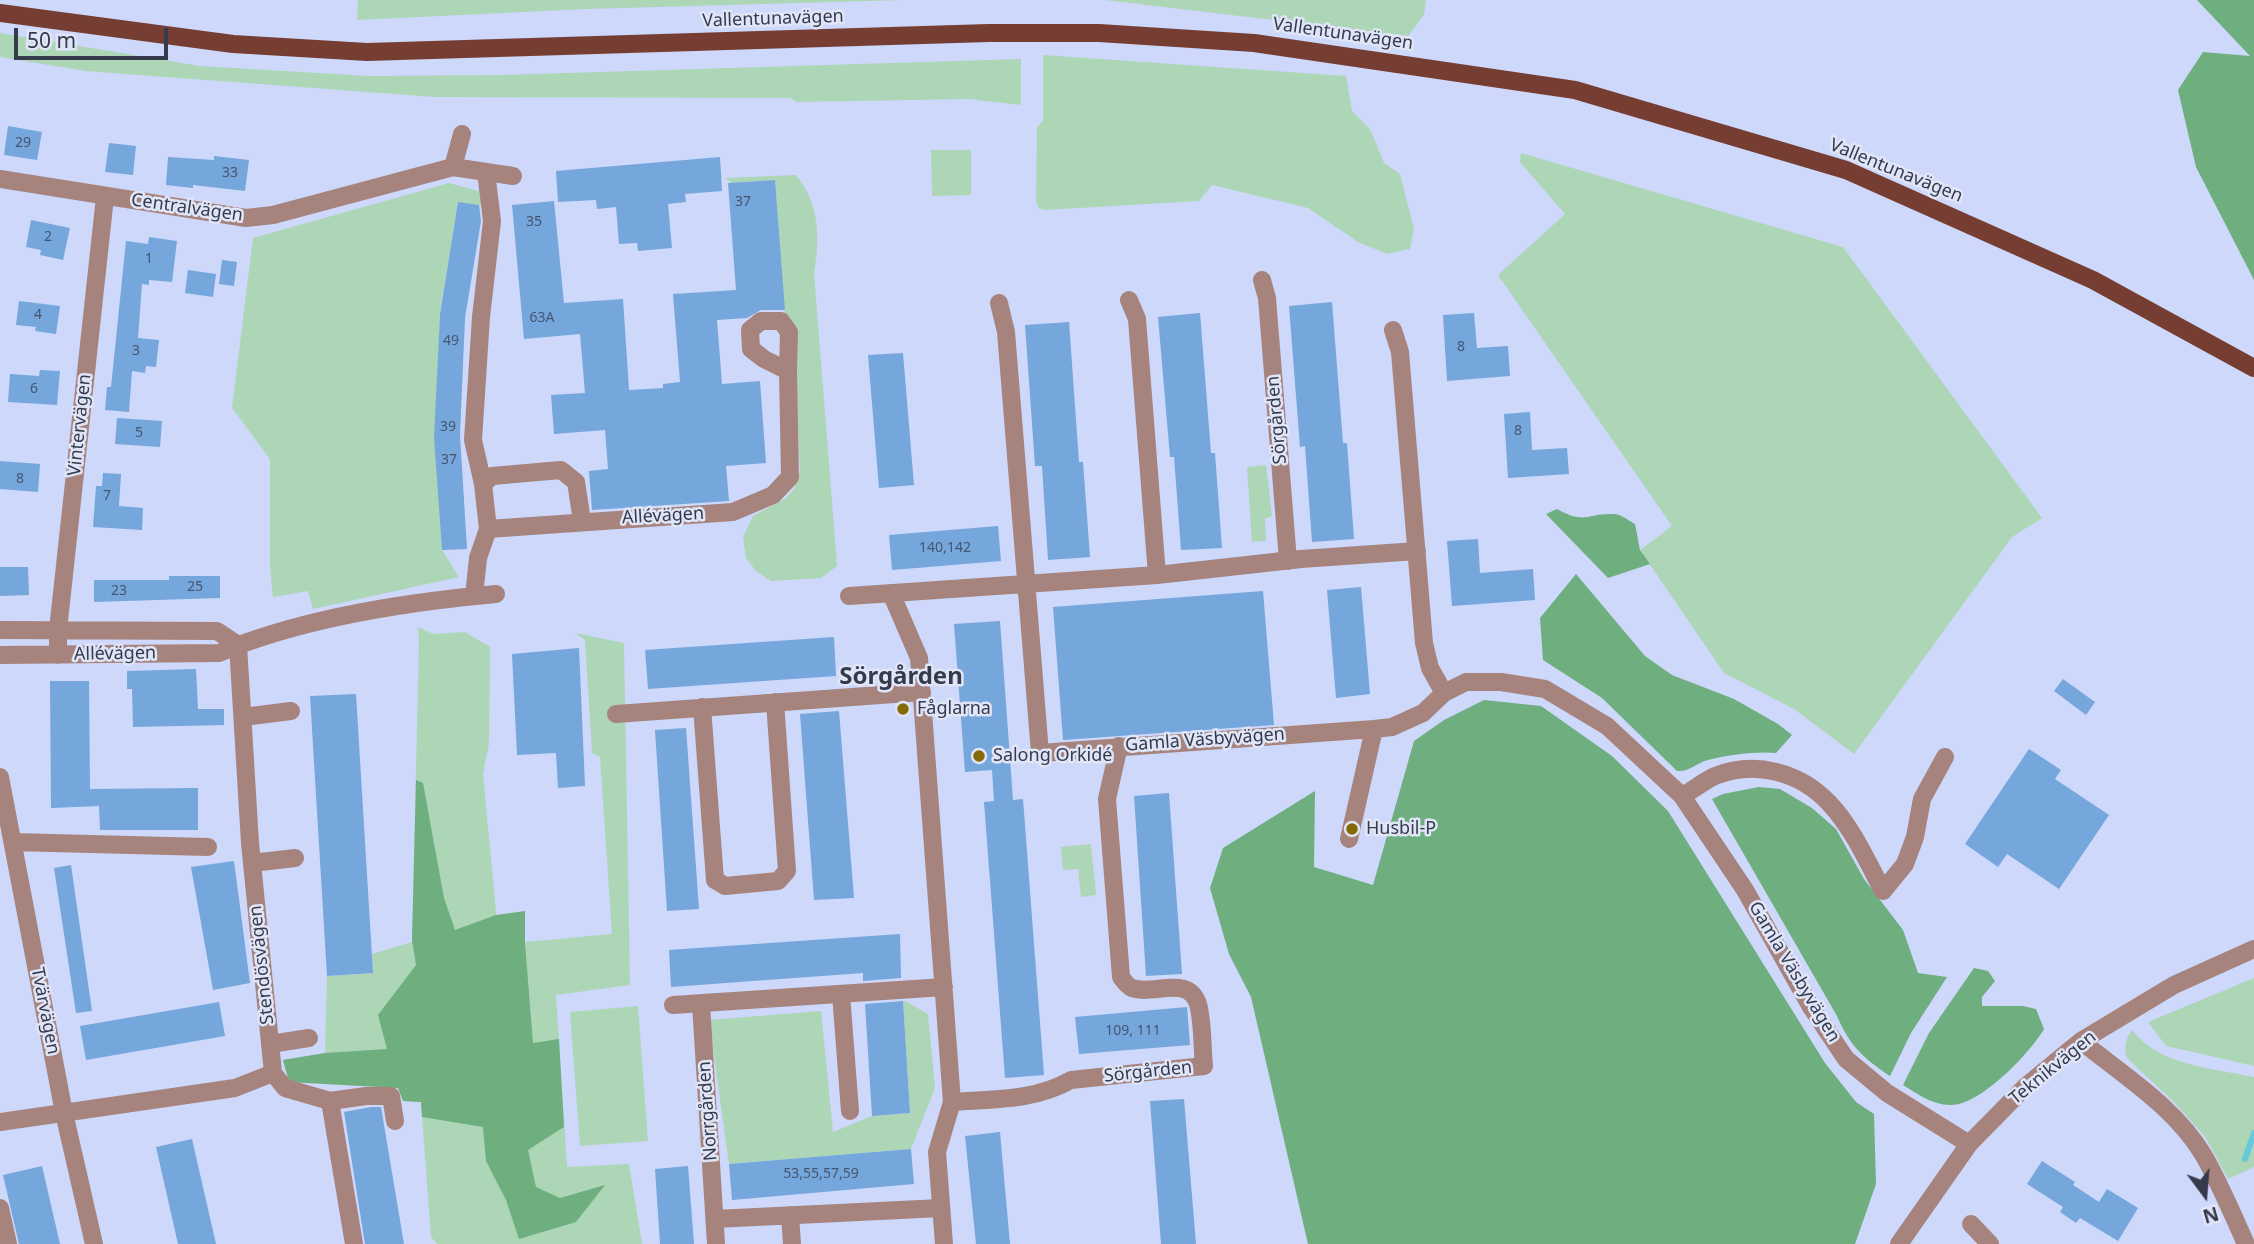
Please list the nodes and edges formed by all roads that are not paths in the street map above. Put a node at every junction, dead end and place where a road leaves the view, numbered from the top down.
1 (0, 13) edge
2 (462, 134) dead end
3 (453, 167) junction
4 (486, 172) junction
5 (513, 176) dead end
6 (0, 179) edge
7 (105, 197) junction
8 (1262, 280) dead end
9 (1129, 300) dead end
10 (999, 303) dead end
11 (1393, 330) dead end
12 (2254, 368) edge
13 (788, 371) dead end
14 (483, 484) junction
15 (582, 521) junction
16 (488, 528) junction
17 (1417, 551) junction
18 (1288, 561) junction
19 (1157, 575) junction
20 (1026, 584) junction
21 (891, 593) junction
22 (496, 594) dead end
23 (474, 596) junction
24 (849, 596) dead end
25 (0, 630) edge
26 (58, 630) junction
27 (238, 645) junction
28 (58, 654) junction
29 (0, 655) edge
30 (922, 692) junction
31 (1444, 692) junction
32 (775, 702) junction
33 (702, 707) junction
34 (291, 711) dead end
35 (616, 714) dead end
36 (243, 717) junction
37 (1374, 729) junction
38 (1119, 746) junction
39 (1945, 757) dead end
40 (0, 777) edge
41 (1682, 796) junction
42 (1349, 839) dead end
43 (13, 842) junction
44 (208, 846) dead end
45 (295, 858) dead end
46 (252, 863) junction
47 (2254, 949) edge
48 (944, 987) junction
49 (841, 994) junction
50 (701, 1004) junction
51 (673, 1005) dead end
52 (309, 1038) dead end
53 (2081, 1041) junction
54 (270, 1044) junction
55 (272, 1073) junction
56 (330, 1101) junction
57 (953, 1102) junction
58 (850, 1111) dead end
59 (64, 1113) junction
60 (395, 1121) dead end
61 (0, 1122) edge
62 (1969, 1144) junction
63 (0, 1208) edge
64 (941, 1208) junction
65 (790, 1215) junction
66 (715, 1219) junction
67 (1971, 1224) dead end
68 (8, 1244) edge
69 (94, 1244) edge
70 (354, 1244) edge
71 (716, 1244) edge
72 (792, 1244) edge
73 (944, 1244) edge
74 (1899, 1244) edge
75 (1990, 1244) edge
76 (2246, 1244) edge

1 - 12 main road, Vallentunavägen
2 - 3 street
3 - 4 street, Centralvägen
3 - 7 street, Centralvägen
4 - 5 street, Centralvägen
4 - 14 street
6 - 7 street, Centralvägen
7 - 26 street, Vintervägen
8 - 18 street, Sörgården
9 - 19 street
10 - 20 street
11 - 17 street
13 - 15 street, Allévägen
14 - 15 street
14 - 16 street
15 - 16 street, Allévägen
16 - 23 street
17 - 18 street
17 - 31 street
18 - 19 street
19 - 20 street
20 - 21 street
20 - 38 street, Gamla Väsbyvägen
21 - 24 street
21 - 30 street
22 - 23 street
23 - 27 street
25 - 26 street, Allévägen
26 - 27 street, Allévägen
26 - 28 street, Vintervägen
27 - 28 street, Allévägen
27 - 36 street, Stendösvägen
28 - 29 street, Allévägen
30 - 32 street
30 - 48 street
31 - 37 street, Gamla Väsbyvägen
31 - 41 street, Gamla Väsbyvägen
32 - 33 street
32 - 33 street
33 - 35 street
34 - 36 street
36 - 46 street, Stendösvägen
37 - 38 street, Gamla Väsbyvägen
37 - 42 street
38 - 57 street, Sörgården
39 - 41 street
40 - 43 street, Tvärvägen
41 - 62 street, Gamla Väsbyvägen
43 - 44 street
43 - 59 street, Tvärvägen
45 - 46 street
46 - 54 street, Stendösvägen
47 - 53 street, Teknikvägen
48 - 49 street
48 - 57 street
49 - 50 street
49 - 58 street
50 - 51 street
50 - 66 street, Norrgården
52 - 54 street
53 - 62 street, Teknikvägen
53 - 76 street
54 - 55 street, Stendösvägen
55 - 56 street
55 - 59 street
56 - 60 street
56 - 70 street
57 - 64 street
59 - 61 street
59 - 69 street, Tvärvägen
62 - 74 street, Teknikvägen
63 - 68 street
64 - 65 street
64 - 73 street
65 - 66 street
65 - 72 street
66 - 71 street, Norrgården
67 - 75 street

